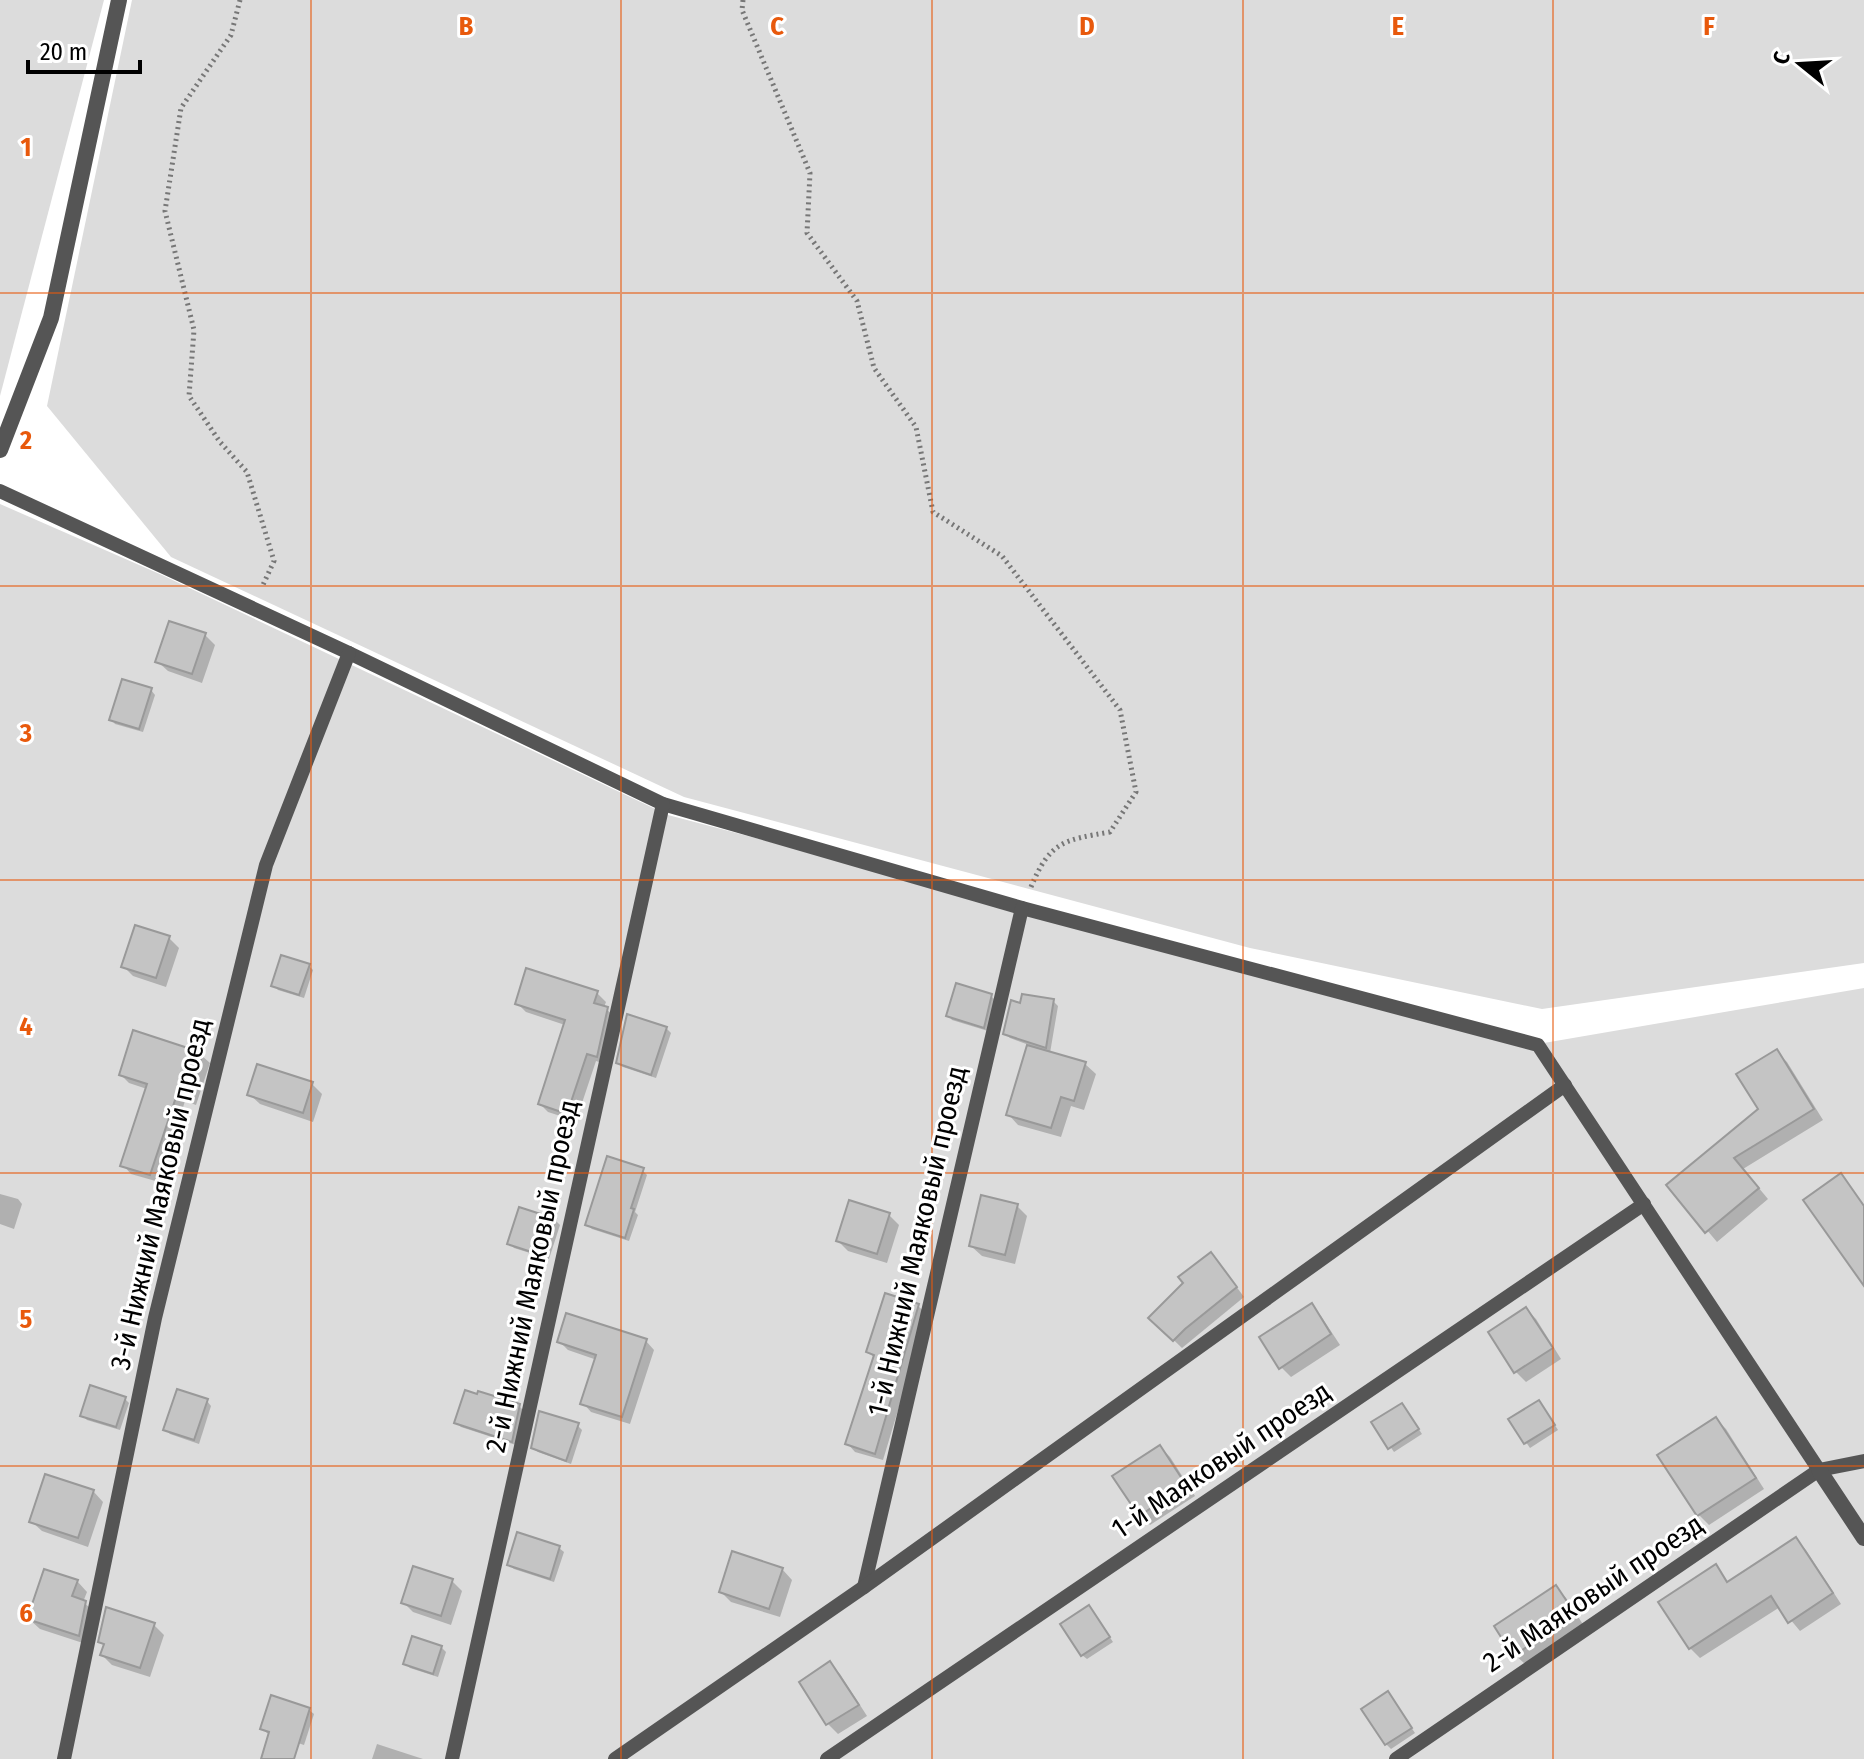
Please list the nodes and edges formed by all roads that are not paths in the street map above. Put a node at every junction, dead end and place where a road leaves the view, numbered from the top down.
1 (119, 0) edge
2 (0, 450) edge
3 (0, 491) edge
4 (349, 653) junction
5 (663, 804) junction
6 (1022, 908) junction
7 (1565, 1085) junction
8 (1644, 1204) junction
9 (1864, 1461) edge
10 (1819, 1470) junction
11 (1864, 1538) edge
12 (864, 1587) junction
13 (64, 1759) edge
14 (452, 1759) edge
15 (615, 1759) edge
16 (827, 1759) edge
17 (1396, 1759) edge

1 - 2 street
3 - 4 lane
4 - 5 lane
4 - 13 lane, 3-й Нижний Маяковый проезд
5 - 6 lane
5 - 14 lane, 2-й Нижний Маяковый проезд
6 - 7 lane
6 - 12 lane, 1-й Нижний Маяковый проезд
7 - 8 lane
7 - 12 lane
8 - 10 lane
8 - 16 lane, 1-й Маяковый проезд
9 - 10 lane
10 - 11 street
10 - 17 lane, 2-й Маяковый проезд
12 - 15 lane

